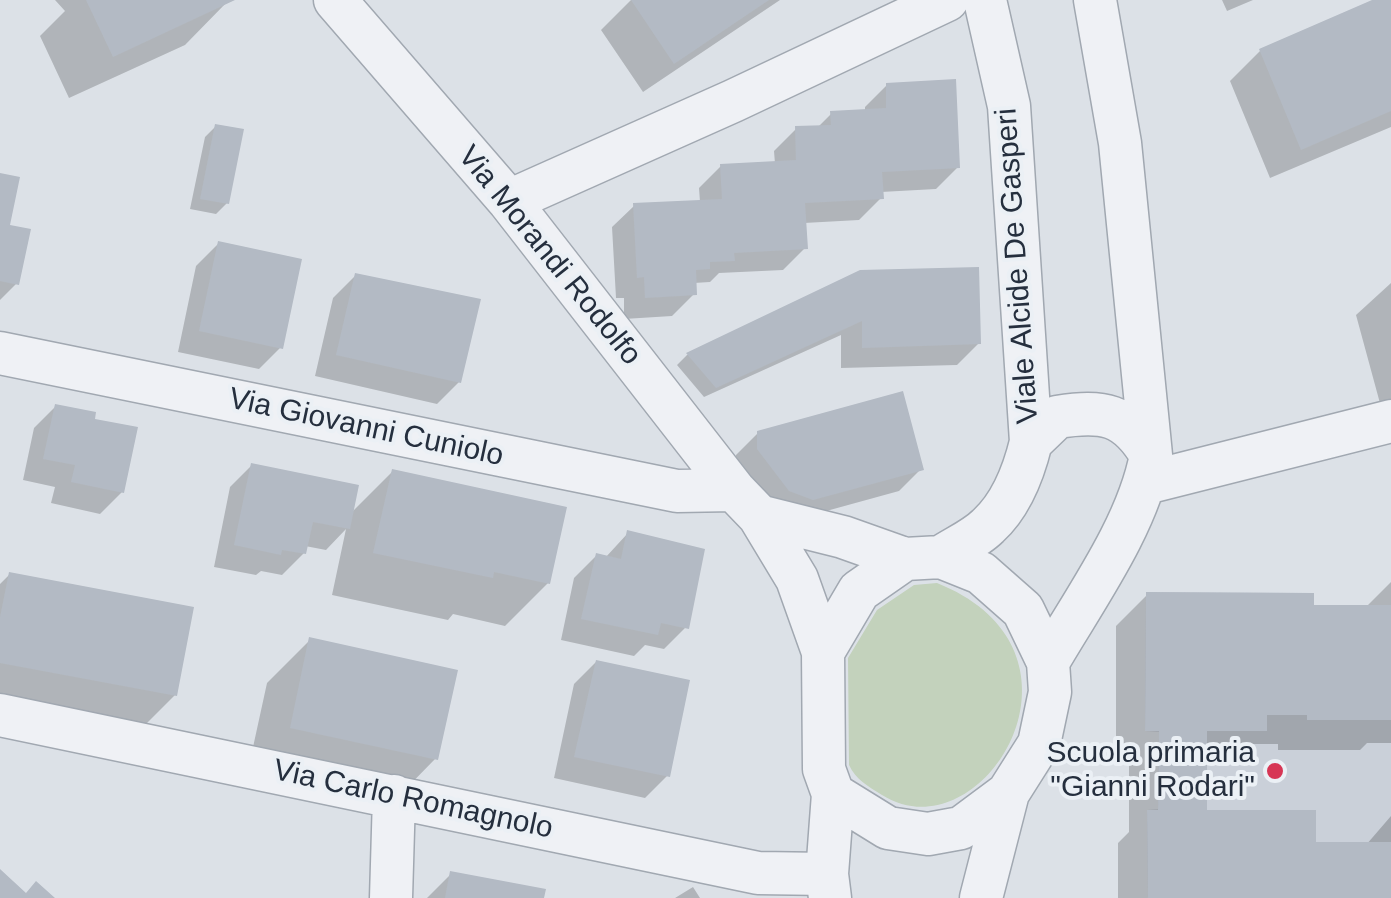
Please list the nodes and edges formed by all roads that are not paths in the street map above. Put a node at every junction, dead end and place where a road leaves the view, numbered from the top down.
1 (335, 0) edge
2 (947, 0) edge
3 (984, 0) edge
4 (1095, 0) edge
5 (509, 201) junction
6 (0, 352) edge
7 (1391, 421) edge
8 (1031, 442) junction
9 (1149, 469) junction
10 (746, 503) junction
11 (923, 558) junction
12 (823, 652) junction
13 (1048, 662) junction
14 (0, 715) edge
15 (1008, 792) junction
16 (833, 794) junction
17 (394, 796) junction
18 (828, 886) edge
19 (391, 898) edge
20 (981, 898) edge

1 - 5 street, Via Morandi Rodolfo
2 - 5 street
3 - 8 street, Viale Alcide De Gasperi
4 - 9 street
5 - 10 street, Via Morandi Rodolfo
6 - 10 street, Via Giovanni Cuniolo
7 - 9 street
8 - 9 street
8 - 11 street, Viale Alcide De Gasperi
9 - 13 street
10 - 11 street, Via Giovanni Cuniolo
10 - 12 street
11 - 12 street
11 - 13 street
12 - 16 street
13 - 15 street
14 - 17 street, Via Carlo Romagnolo
15 - 16 street
15 - 20 street
16 - 18 street
17 - 18 street, Via Carlo Romagnolo
17 - 19 street

